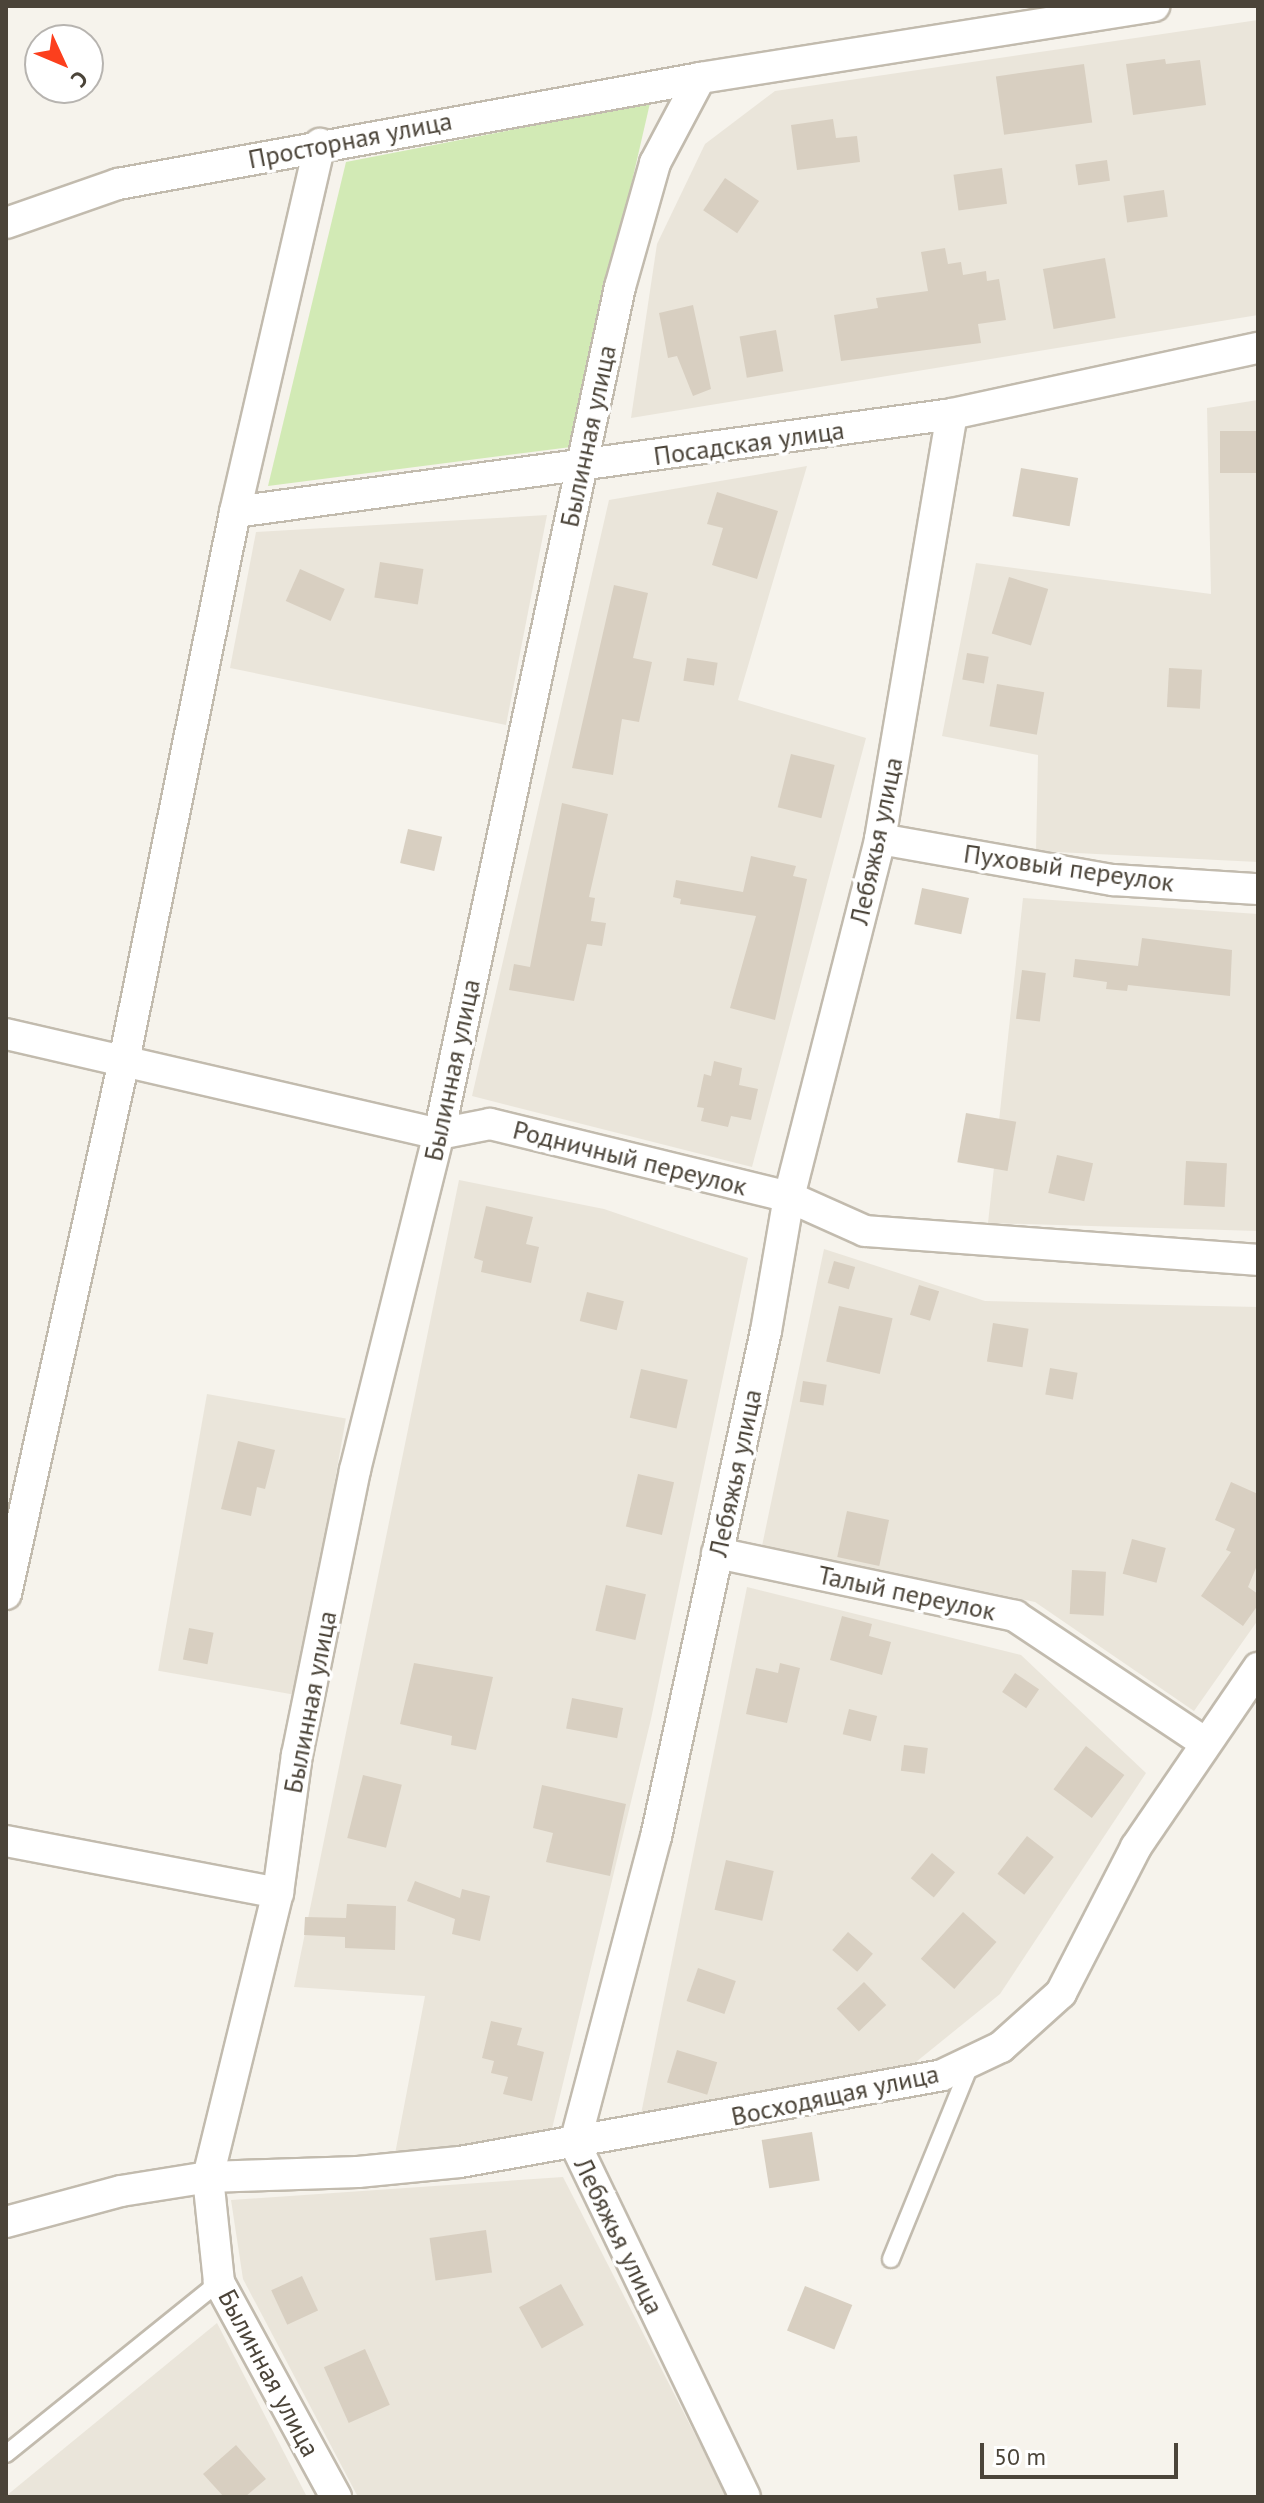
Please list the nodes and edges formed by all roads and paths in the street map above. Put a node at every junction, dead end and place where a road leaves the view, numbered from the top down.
1 (1154, 6) edge
2 (700, 78) junction
3 (320, 144) junction
4 (9, 220) edge
5 (6, 249) edge
6 (1258, 348) edge
7 (952, 414) junction
8 (581, 466) junction
9 (235, 512) junction
10 (880, 839) junction
11 (1258, 889) edge
12 (6, 1034) edge
13 (124, 1061) junction
14 (439, 1134) junction
15 (789, 1197) junction
16 (1258, 1260) edge
17 (717, 1553) junction
18 (6, 1594) edge
19 (1258, 1668) edge
20 (1204, 1742) junction
21 (6, 1841) edge
22 (278, 1893) junction
23 (972, 2061) junction
24 (575, 2143) junction
25 (208, 2177) junction
26 (6, 2222) edge
27 (891, 2259) dead end
28 (219, 2282) junction
29 (6, 2454) edge
30 (336, 2497) edge
31 (745, 2497) edge

1 - 2 street
2 - 3 street, Просторная улица
2 - 8 street, Былинная улица
3 - 4 street, Просторная улица
3 - 9 street
4 - 5 street
6 - 7 street, Посадская улица
7 - 8 street, Посадская улица
7 - 10 street, Лебяжья улица
8 - 9 street, Посадская улица
8 - 14 street, Былинная улица
9 - 13 street
10 - 11 street, Пуховый переулок
10 - 15 street, Лебяжья улица
12 - 13 street, Родничный переулок
13 - 14 street, Родничный переулок
13 - 18 street
14 - 15 street, Родничный переулок
14 - 22 street, Былинная улица
15 - 16 street, Родничный переулок
15 - 17 street, Лебяжья улица
17 - 20 street, Талый переулок
17 - 24 street, Лебяжья улица
19 - 20 street, Восходящая улица
20 - 23 street, Восходящая улица
21 - 22 street
22 - 25 street, Былинная улица
23 - 24 street, Восходящая улица
23 - 27 lane
24 - 25 street, Восходящая улица
24 - 31 street, Лебяжья улица
25 - 26 street, Восходящая улица
25 - 28 street, Былинная улица
28 - 29 lane
28 - 30 street, Былинная улица

